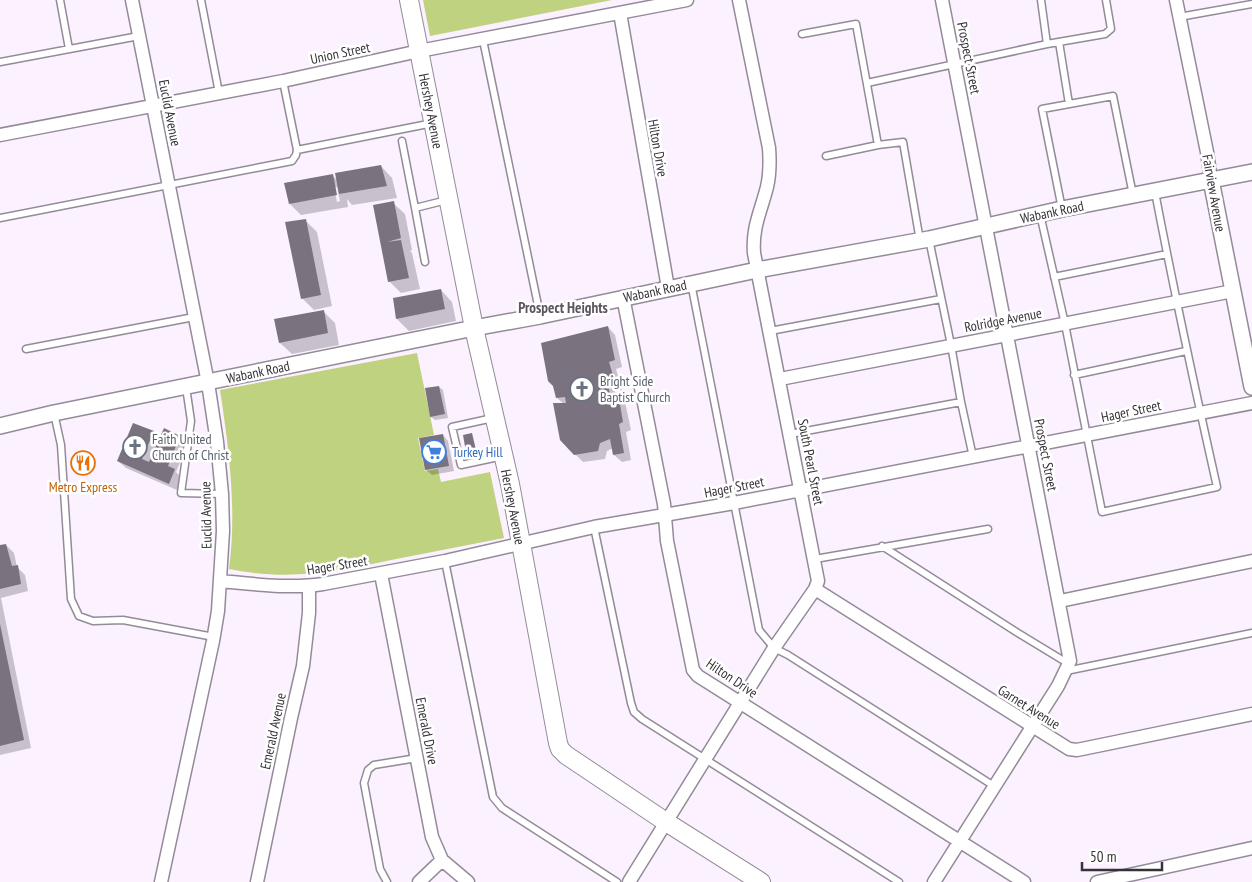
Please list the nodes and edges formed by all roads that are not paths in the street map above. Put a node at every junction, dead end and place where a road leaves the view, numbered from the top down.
1 (60, 0) edge
2 (132, 0) edge
3 (201, 0) edge
4 (409, 0) edge
5 (687, 0) edge
6 (739, 0) edge
7 (942, 0) edge
8 (1041, 0) edge
9 (1106, 0) edge
10 (1176, 0) edge
11 (1252, 4) edge
12 (620, 13) junction
13 (1179, 17) junction
14 (802, 34) dead end
15 (139, 36) junction
16 (483, 40) junction
17 (1059, 42) junction
18 (1047, 44) junction
19 (69, 49) junction
20 (419, 51) junction
21 (0, 62) edge
22 (956, 65) junction
23 (283, 81) junction
24 (867, 83) junction
25 (219, 93) junction
26 (1069, 104) junction
27 (153, 106) junction
28 (433, 123) junction
29 (0, 135) edge
30 (402, 141) dead end
31 (878, 145) junction
32 (297, 150) junction
33 (826, 156) dead end
34 (1252, 172) edge
35 (1211, 180) junction
36 (168, 185) junction
37 (1155, 192) junction
38 (1133, 196) junction
39 (449, 200) junction
40 (415, 208) junction
41 (1062, 209) junction
42 (1040, 214) junction
43 (0, 218) edge
44 (987, 226) junction
45 (924, 240) junction
46 (1167, 254) junction
47 (425, 262) dead end
48 (757, 270) junction
49 (1054, 276) junction
50 (691, 283) junction
51 (668, 288) junction
52 (1233, 291) junction
53 (624, 297) junction
54 (941, 299) junction
55 (1178, 302) junction
56 (540, 316) junction
57 (194, 317) junction
58 (1065, 324) junction
59 (474, 328) junction
60 (770, 331) junction
61 (1008, 335) junction
62 (951, 345) junction
63 (26, 349) dead end
64 (1186, 351) junction
65 (1074, 375) junction
66 (780, 378) junction
67 (208, 383) junction
68 (186, 387) junction
69 (1252, 387) edge
70 (961, 402) junction
71 (1252, 403) edge
72 (1200, 412) junction
73 (54, 414) junction
74 (495, 417) junction
75 (0, 426) edge
76 (790, 434) junction
77 (1086, 436) junction
78 (1030, 447) junction
79 (503, 456) junction
80 (974, 458) junction
81 (800, 489) junction
82 (222, 494) junction
83 (734, 503) junction
84 (665, 515) junction
85 (594, 527) junction
86 (988, 529) dead end
87 (521, 544) junction
88 (882, 546) junction
89 (814, 559) junction
90 (445, 561) junction
91 (1252, 561) edge
92 (381, 574) junction
93 (220, 581) junction
94 (308, 586) junction
95 (816, 589) junction
96 (1060, 601) junction
97 (1252, 633) edge
98 (214, 637) junction
99 (774, 648) junction
100 (1068, 668) junction
101 (740, 703) junction
102 (1252, 714) edge
103 (1032, 727) junction
104 (417, 758) junction
105 (704, 759) junction
106 (994, 786) junction
107 (666, 822) junction
108 (959, 841) junction
109 (1252, 848) edge
110 (442, 860) junction
111 (1136, 878) edge
112 (161, 882) edge
113 (257, 882) edge
114 (387, 882) edge
115 (420, 882) edge
116 (468, 882) edge
117 (618, 882) edge
118 (629, 882) edge
119 (761, 882) edge
120 (899, 882) edge
121 (934, 882) edge
122 (1024, 882) edge
123 (1097, 882) edge

1 - 19 lane
2 - 15 street, Euclid Avenue
3 - 25 lane
4 - 20 main road, Hershey Avenue
5 - 12 street, Union Street
6 - 48 street, South Pearl Street
7 - 22 street, Prospect Street
8 - 18 lane
9 - 17 lane
10 - 13 street, Fairview Avenue
11 - 13 lane
12 - 16 street, Union Street
12 - 51 street, Hilton Drive
13 - 35 street, Fairview Avenue
14 - 24 lane
15 - 19 lane
15 - 27 street, Euclid Avenue
16 - 20 street, Union Street
16 - 56 lane
17 - 18 lane
17 - 26 lane
18 - 22 lane
19 - 21 lane
20 - 23 street, Union Street
20 - 28 main road, Hershey Avenue
22 - 24 lane
22 - 44 street, Prospect Street
23 - 25 street, Union Street
23 - 32 lane
24 - 31 lane
25 - 27 street, Union Street
26 - 38 lane
26 - 41 lane
27 - 29 street, Union Street
27 - 36 street, Euclid Avenue
28 - 32 lane
28 - 39 main road, Hershey Avenue
30 - 40 lane
31 - 33 lane
31 - 45 lane
32 - 36 lane
34 - 35 street, Wabank Road
35 - 37 street, Wabank Road
35 - 52 street, Fairview Avenue
36 - 43 lane
36 - 57 street, Euclid Avenue
37 - 38 street, Wabank Road
37 - 46 lane
38 - 41 street, Wabank Road
39 - 40 lane
39 - 59 main road, Hershey Avenue
40 - 47 lane
41 - 42 street, Wabank Road
42 - 44 street, Wabank Road
42 - 49 lane
44 - 45 street, Wabank Road
44 - 61 street, Prospect Street
45 - 48 street, Wabank Road
45 - 54 lane
46 - 49 lane
46 - 55 lane
48 - 50 street, Wabank Road
48 - 60 street, South Pearl Street
49 - 58 lane
50 - 51 street, Wabank Road
50 - 83 lane
51 - 53 street, Wabank Road
52 - 55 street, Rolridge Avenue
52 - 69 street, Fairview Avenue
53 - 56 street, Wabank Road
53 - 84 street, Hilton Drive
54 - 60 lane
54 - 62 lane
55 - 58 street, Rolridge Avenue
55 - 64 lane
56 - 59 street, Wabank Road
57 - 63 lane
57 - 67 street, Euclid Avenue
58 - 61 street, Rolridge Avenue
58 - 65 lane
59 - 67 street, Wabank Road
59 - 74 main road, Hershey Avenue
60 - 66 street, South Pearl Street
61 - 62 street, Rolridge Avenue
61 - 78 street, Prospect Street
62 - 66 street, Rolridge Avenue
62 - 70 lane
64 - 65 lane
64 - 72 lane
65 - 77 lane
66 - 76 street, South Pearl Street
67 - 68 street, Wabank Road
67 - 82 street, Euclid Avenue
68 - 73 street, Wabank Road
68 - 82 lane
70 - 76 lane
70 - 80 lane
71 - 72 street, Hager Street
72 - 77 street, Hager Street
72 - 77 lane
73 - 75 street, Wabank Road
73 - 98 lane
74 - 79 main road, Hershey Avenue
74 - 79 lane
76 - 81 street, South Pearl Street
77 - 78 street, Hager Street
78 - 80 street, Hager Street
78 - 96 street, Prospect Street
79 - 87 main road, Hershey Avenue
80 - 81 street, Hager Street
81 - 83 street, Hager Street
81 - 89 street, South Pearl Street
82 - 93 street, Euclid Avenue
83 - 84 street, Hager Street
83 - 99 lane
84 - 85 street, Hager Street
84 - 101 street, Hilton Drive
85 - 87 street, Hager Street
85 - 105 lane
86 - 88 lane
87 - 90 street, Hager Street
87 - 107 main road, Hershey Avenue
88 - 89 lane
88 - 100 lane
89 - 95 street, South Pearl Street
90 - 92 street, Hager Street
90 - 117 lane
91 - 96 street
92 - 94 street, Hager Street
92 - 104 street, Emerald Drive
93 - 94 street, Hager Street
93 - 98 street, Euclid Avenue
94 - 113 street, Emerald Avenue
95 - 99 street
95 - 103 street, Garnet Avenue
96 - 100 street, Prospect Street
97 - 100 lane
98 - 112 street, Euclid Avenue
99 - 101 street
99 - 106 lane
100 - 103 street
101 - 105 street
101 - 108 street, Hilton Drive
102 - 103 street, Garnet Avenue
103 - 106 street
104 - 110 street, Emerald Drive
104 - 114 lane
105 - 107 street
105 - 120 lane
106 - 108 street
107 - 118 street
107 - 119 main road, Hershey Avenue
108 - 121 street
108 - 122 street, Hilton Drive
109 - 111 street
110 - 115 street
110 - 116 street, Emerald Drive
111 - 123 street

